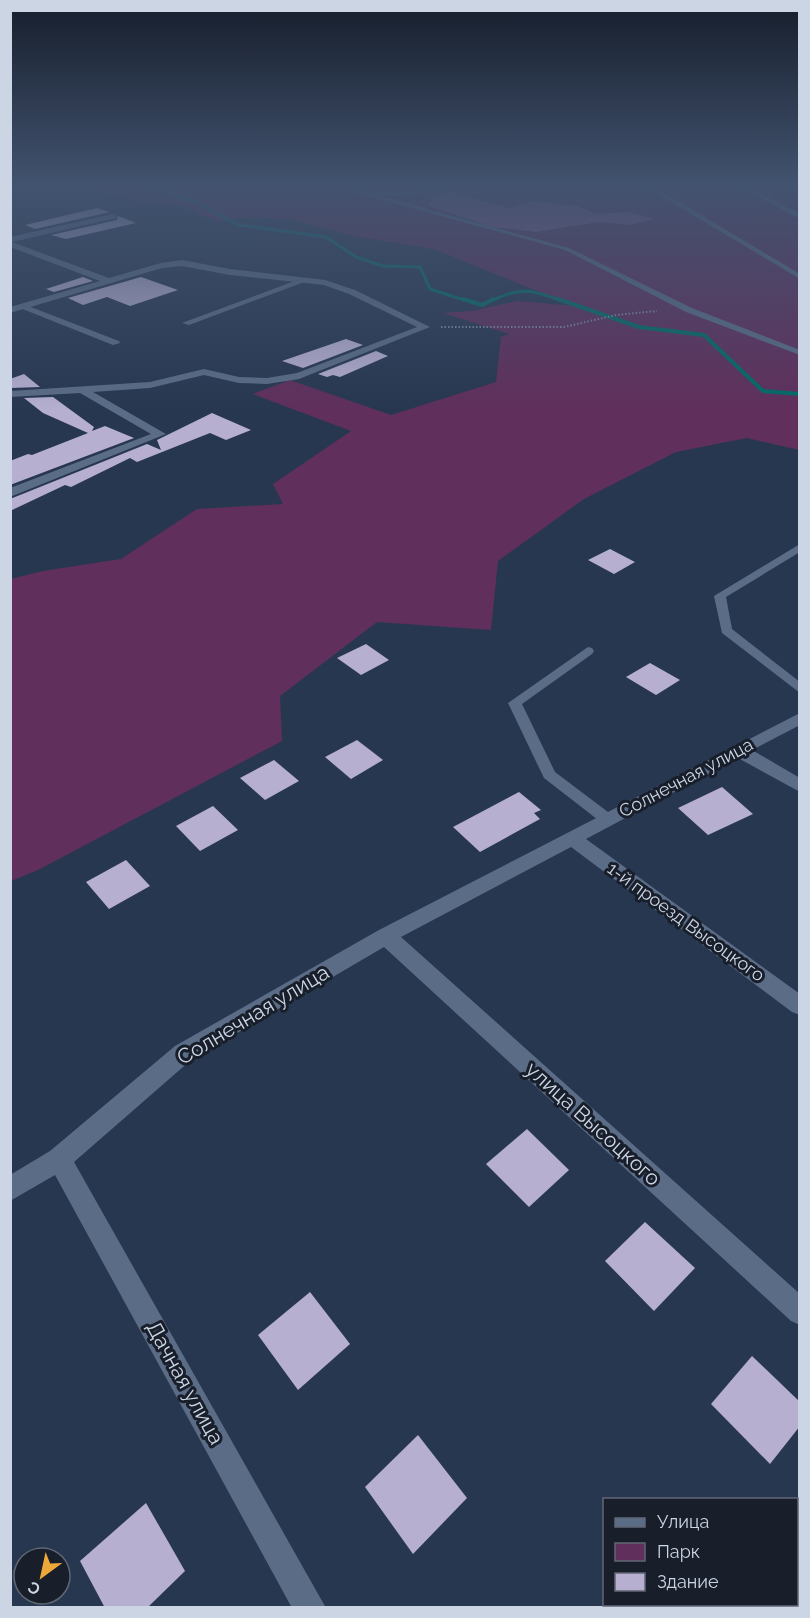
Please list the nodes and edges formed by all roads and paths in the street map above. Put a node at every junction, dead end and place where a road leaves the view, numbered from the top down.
1 (54, 260) edge
2 (588, 260) edge
3 (771, 260) edge
4 (800, 277) edge
5 (108, 281) junction
6 (303, 281) junction
7 (23, 306) junction
8 (10, 310) edge
9 (689, 310) junction
10 (186, 323) dead end
11 (425, 327) junction
12 (116, 343) dead end
13 (800, 353) edge
14 (82, 389) junction
15 (10, 394) edge
16 (10, 493) edge
17 (800, 547) edge
18 (588, 651) dead end
19 (800, 689) edge
20 (800, 718) edge
21 (738, 750) junction
22 (800, 786) edge
23 (607, 819) junction
24 (572, 838) junction
25 (387, 936) junction
26 (800, 1006) edge
27 (59, 1159) junction
28 (10, 1188) edge
29 (800, 1312) edge
30 (310, 1608) edge

1 - 5 street
2 - 9 lane
3 - 4 lane
5 - 6 street
5 - 7 street
6 - 10 lane
6 - 11 street
7 - 8 street
7 - 12 lane
9 - 11 path
9 - 13 lane
11 - 14 street
14 - 15 street
14 - 16 street
17 - 19 lane
18 - 23 lane
20 - 21 street, Солнечная улица
21 - 22 street
21 - 23 street, Солнечная улица
23 - 24 street, Солнечная улица
24 - 25 street, Солнечная улица
24 - 26 street, 1-й проезд Высоцкого
25 - 27 street, Солнечная улица
25 - 29 street, улица Высоцкого
27 - 28 street, Солнечная улица
27 - 30 street, Дачная улица

